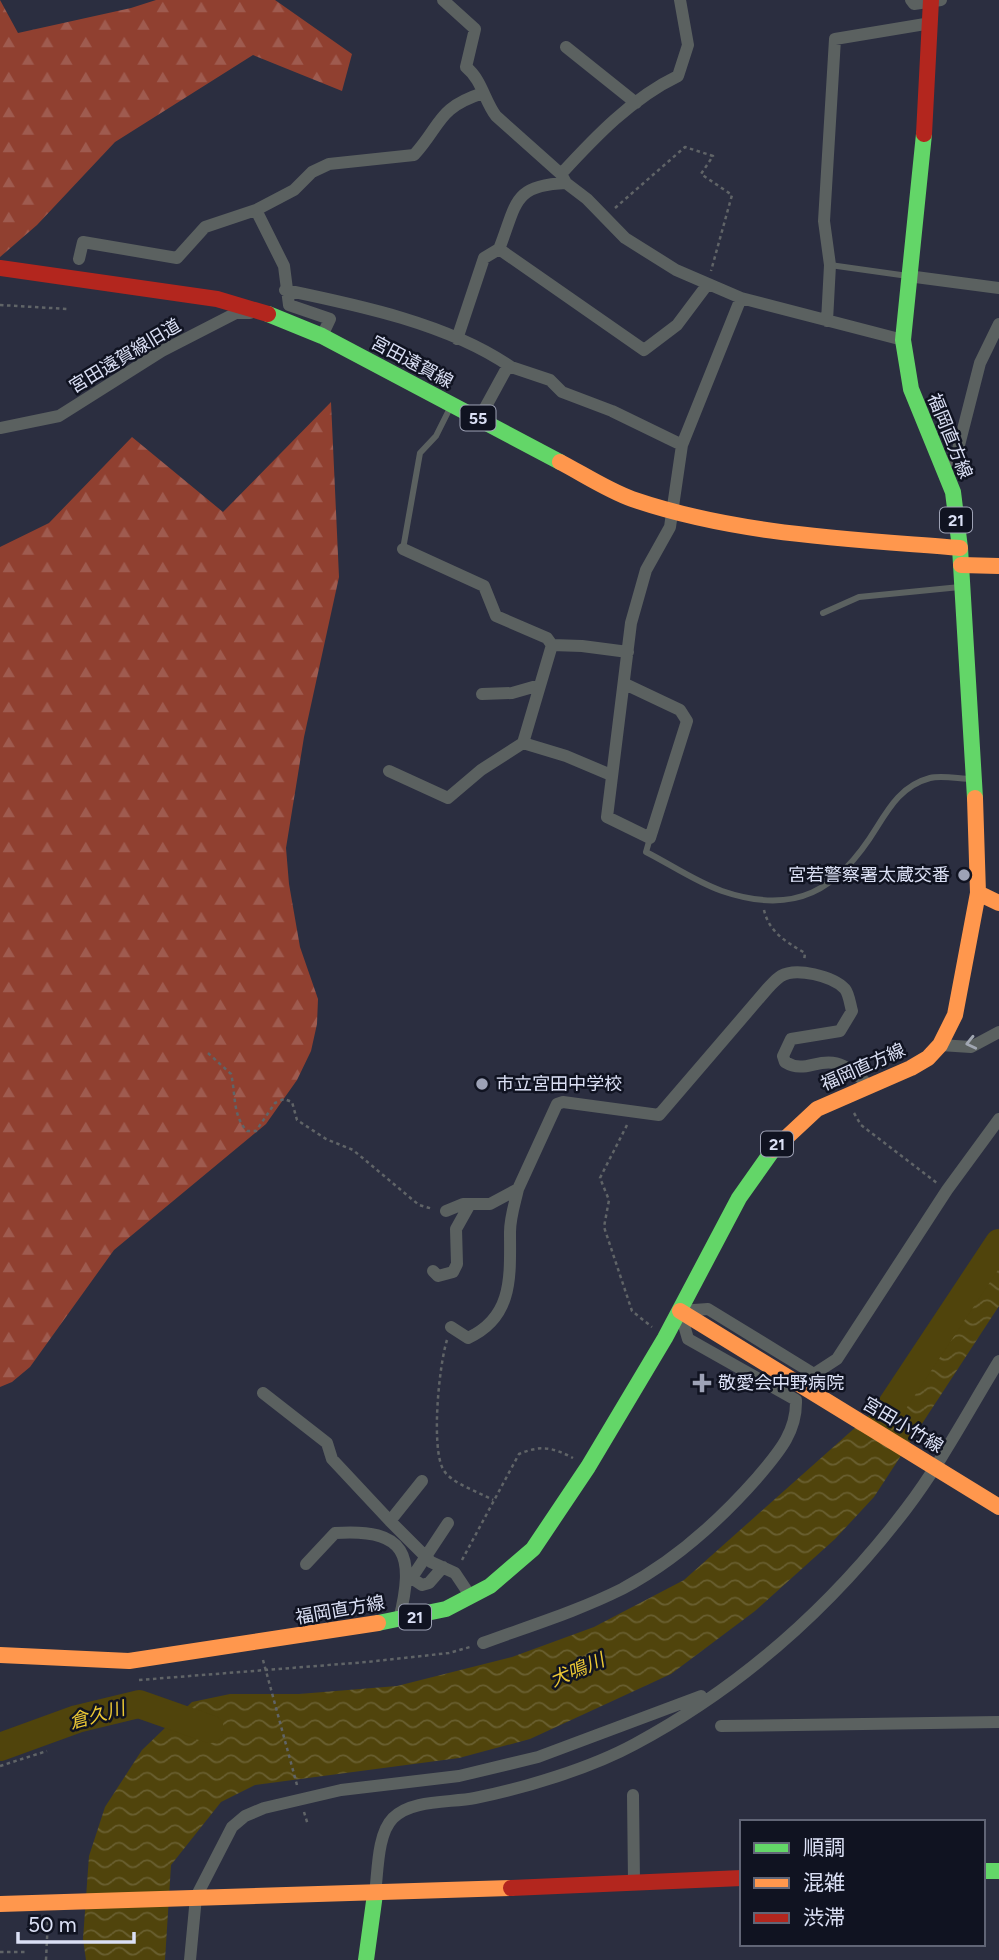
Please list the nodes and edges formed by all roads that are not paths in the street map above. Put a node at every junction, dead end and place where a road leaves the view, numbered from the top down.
1 (443, 0) edge
2 (680, 0) edge
3 (911, 0) edge
4 (935, 1) edge
5 (931, 23) junction
6 (566, 47) dead end
7 (483, 93) junction
8 (636, 103) junction
9 (564, 179) junction
10 (256, 210) junction
11 (499, 248) junction
12 (79, 259) dead end
13 (830, 265) junction
14 (0, 268) edge
15 (908, 276) junction
16 (707, 285) junction
17 (999, 288) edge
18 (285, 290) junction
19 (741, 298) junction
20 (267, 313) junction
21 (827, 321) junction
22 (999, 324) edge
23 (322, 336) junction
24 (457, 340) junction
25 (903, 340) junction
26 (511, 367) junction
27 (452, 404) junction
28 (479, 419) junction
29 (0, 428) edge
30 (681, 445) junction
31 (943, 465) junction
32 (672, 512) junction
33 (960, 548) junction
34 (403, 549) joint
35 (961, 565) junction
36 (999, 566) edge
37 (962, 586) junction
38 (822, 614) dead end
39 (552, 645) junction
40 (628, 652) junction
41 (625, 684) junction
42 (540, 685) junction
43 (482, 694) dead end
44 (523, 743) junction
45 (389, 771) dead end
46 (611, 775) junction
47 (974, 779) junction
48 (650, 838) junction
49 (978, 893) junction
50 (999, 903) edge
51 (999, 1032) edge
52 (940, 1045) junction
53 (868, 1085) junction
54 (999, 1119) edge
55 (518, 1189) junction
56 (470, 1204) junction
57 (446, 1211) road end
58 (433, 1271) dead end
59 (680, 1311) junction
60 (451, 1327) road end
61 (999, 1361) edge
62 (264, 1393) dead end
63 (935, 1467) junction
64 (422, 1481) dead end
65 (999, 1507) edge
66 (390, 1521) junction
67 (448, 1523) dead end
68 (426, 1558) junction
69 (306, 1564) dead end
70 (449, 1570) junction
71 (409, 1577) junction
72 (471, 1597) junction
73 (399, 1620) junction
74 (483, 1643) road end
75 (0, 1655) edge
76 (731, 1684) junction
77 (999, 1722) edge
78 (721, 1726) dead end
79 (633, 1795) dead end
80 (740, 1878) edge
81 (634, 1882) junction
82 (375, 1894) junction
83 (194, 1898) junction
84 (0, 1904) edge
85 (190, 1960) edge
86 (366, 1960) edge

1 - 7 street
2 - 8 street
3 - 4 street
4 - 5 main road, 福岡直方線 / 21
5 - 13 street
5 - 15 main road, 福岡直方線 / 21
6 - 8 street
7 - 9 street
7 - 10 street
8 - 9 street
9 - 11 street
9 - 16 street
10 - 12 street
10 - 18 street
11 - 16 street
11 - 24 street
13 - 15 lane
13 - 21 street
14 - 20 main road, 宮田遠賀線 / 55
15 - 17 street
15 - 25 main road, 福岡直方線 / 21
16 - 19 street
18 - 23 street
18 - 24 street
19 - 21 street
19 - 30 street
20 - 23 main road, 宮田遠賀線 / 55
20 - 29 street, 宮田遠賀線旧道
21 - 25 street
22 - 31 street
23 - 27 main road, 宮田遠賀線 / 55
24 - 26 street
25 - 31 main road, 福岡直方線 / 21
26 - 28 street
26 - 30 street
27 - 28 main road, 宮田遠賀線 / 55
27 - 34 lane
28 - 32 main road, 宮田遠賀線 / 55
30 - 32 street
31 - 33 main road, 福岡直方線 / 21
32 - 33 main road, 宮田遠賀線 / 55
32 - 40 street
33 - 35 main road, 福岡直方線 / 21
34 - 39 street
35 - 36 main road
35 - 37 main road, 福岡直方線 / 21
37 - 38 lane
37 - 47 main road, 福岡直方線 / 21
39 - 40 street
39 - 42 street
40 - 41 street
41 - 46 street
41 - 48 street
42 - 43 street
42 - 44 street
44 - 45 street
44 - 46 street
46 - 48 street
47 - 48 lane
47 - 49 main road, 福岡直方線 / 21
49 - 50 main road
49 - 52 main road, 福岡直方線 / 21
51 -> 52 street
52 - 53 main road, 福岡直方線 / 21
53 - 55 street
53 - 59 main road, 福岡直方線 / 21
54 - 59 street
55 - 56 street
55 - 60 street
56 - 57 street
56 - 58 street
59 - 63 main road, 宮田小竹線
59 - 72 main road, 福岡直方線 / 21
59 - 74 street
61 - 63 street
62 - 66 street
63 - 65 main road, 宮田小竹線
63 - 76 street
64 - 66 street
66 - 68 street
67 - 68 street
68 - 70 street
68 - 71 street
69 - 71 street
70 - 71 street
70 - 72 street
71 - 73 street
72 - 73 main road, 福岡直方線 / 21
73 - 75 main road, 福岡直方線 / 21
76 - 82 street
76 - 83 street
77 - 78 street
79 - 81 street
80 - 81 main road
81 - 82 main road
82 - 83 main road
82 - 86 main road
83 - 84 main road
83 - 85 street

